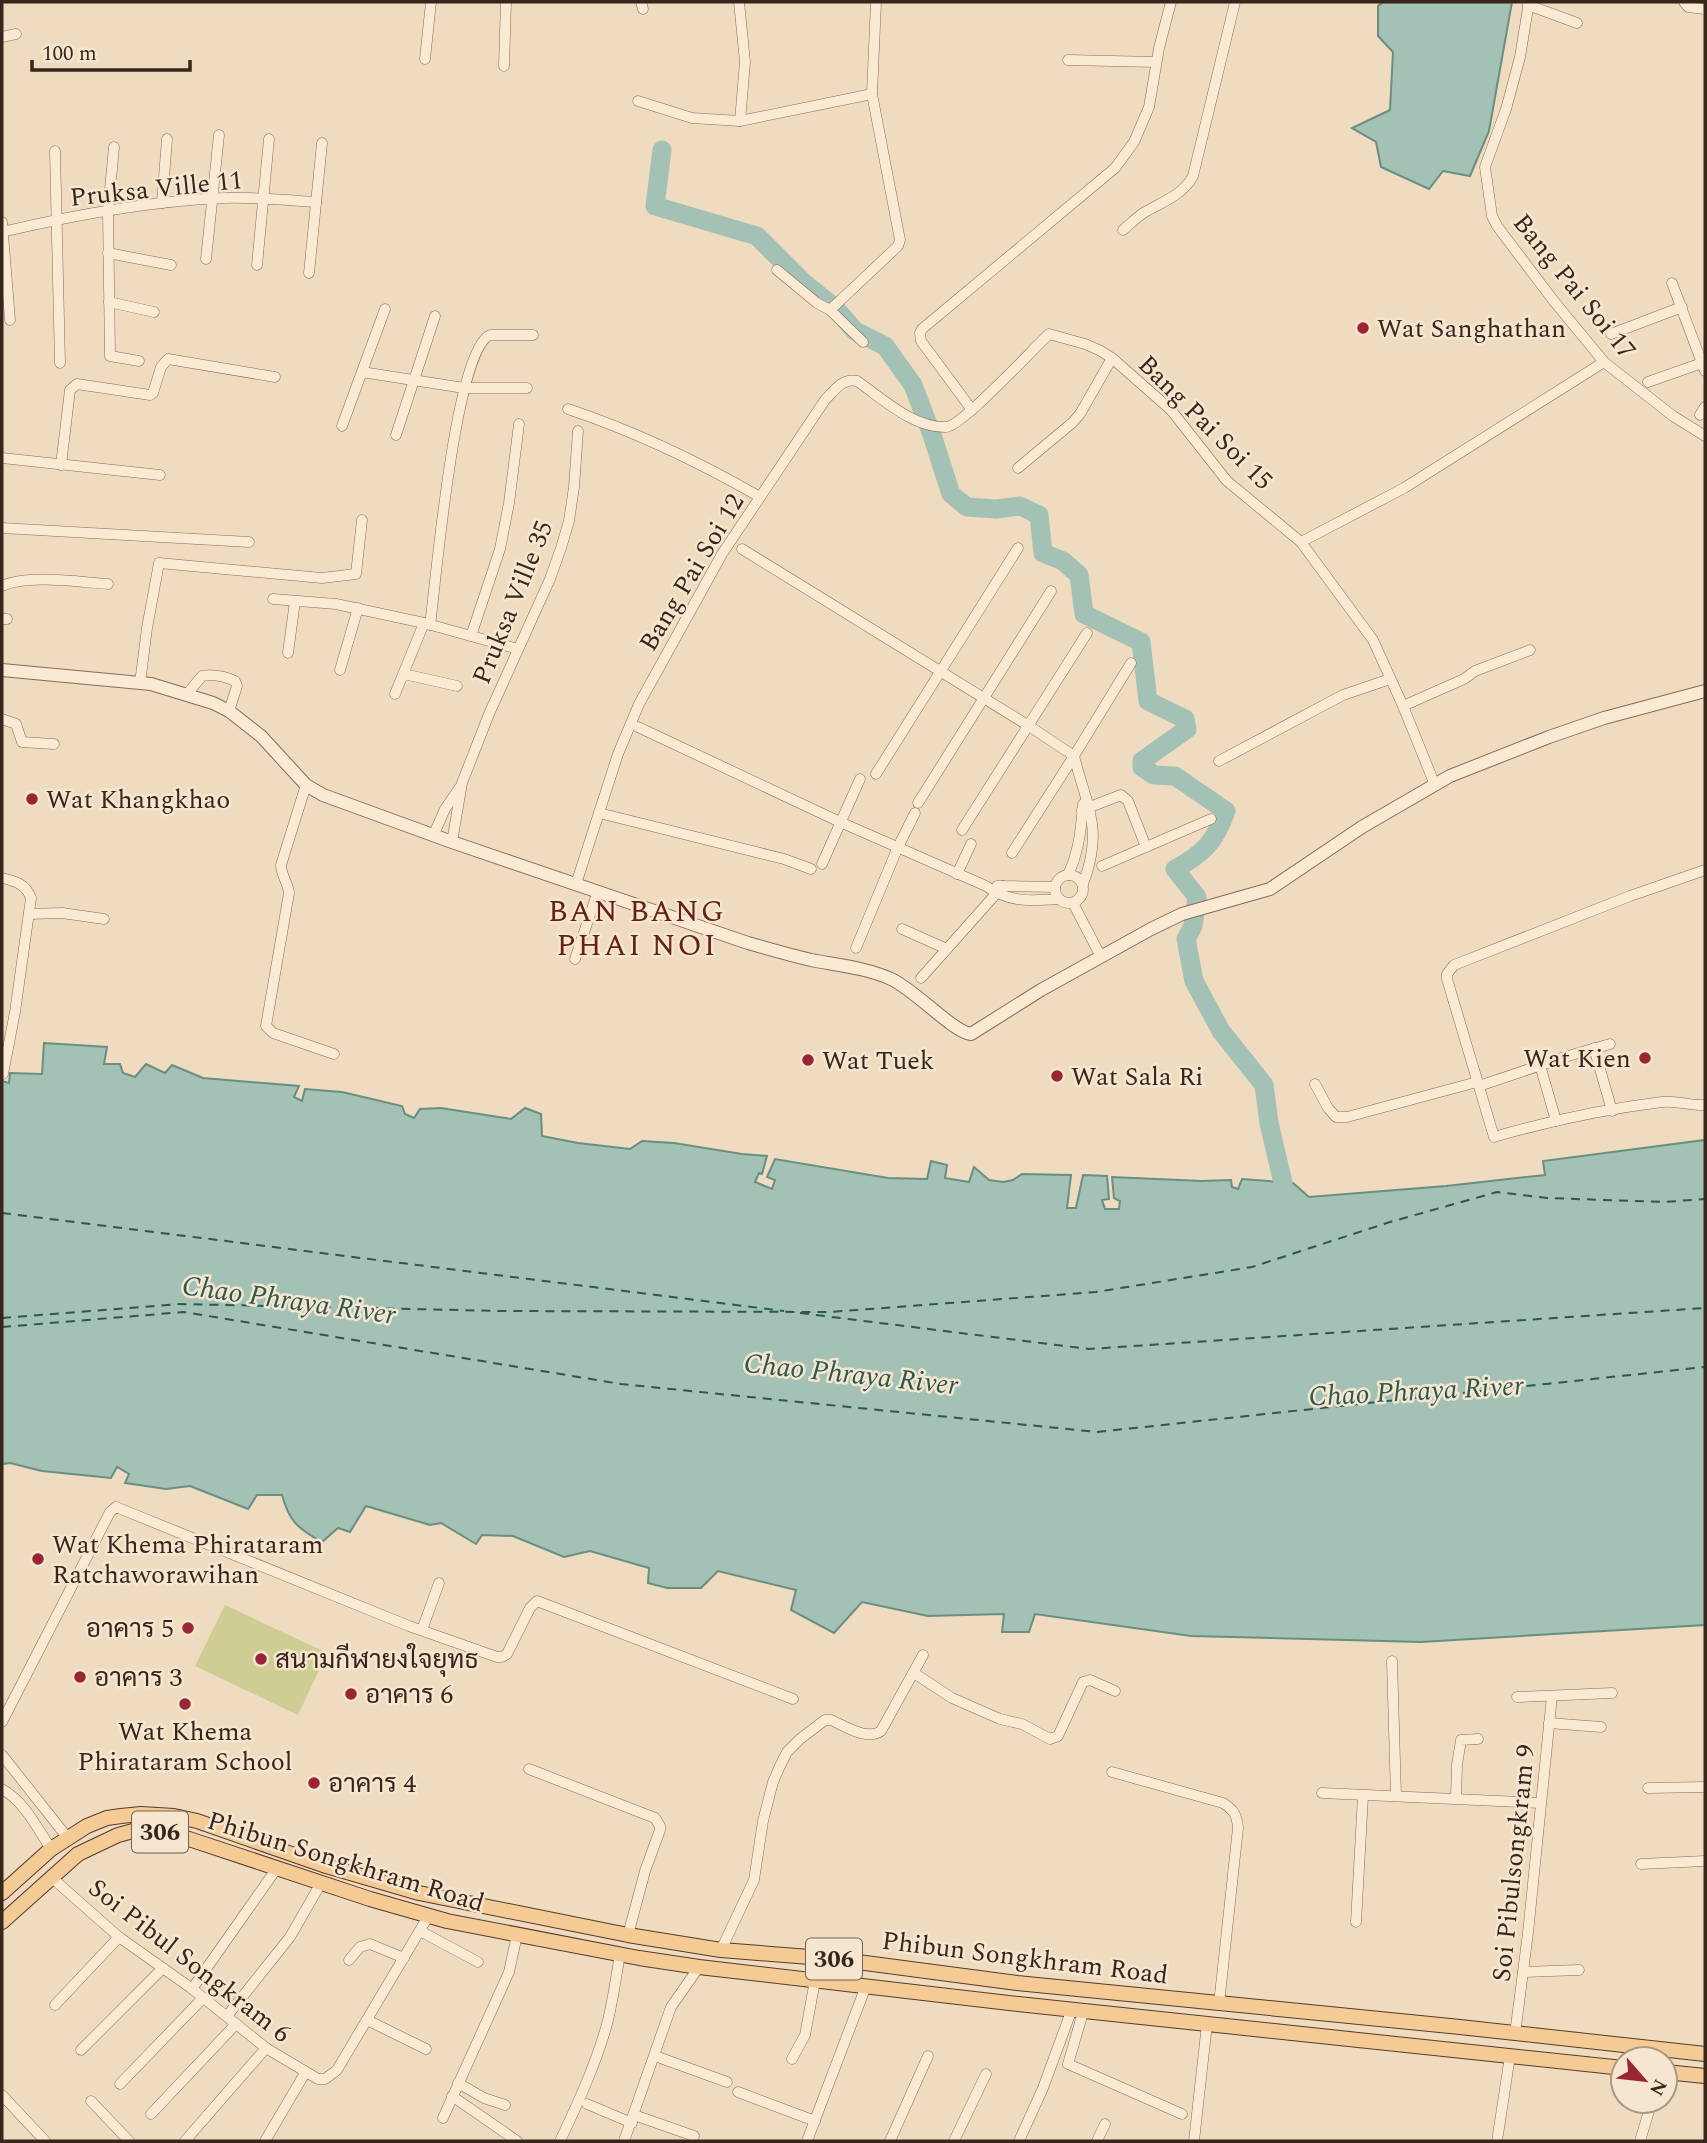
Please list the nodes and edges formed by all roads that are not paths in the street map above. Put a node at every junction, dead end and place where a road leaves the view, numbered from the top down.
1 (431, 2) edge
2 (506, 2) edge
3 (739, 2) edge
4 (876, 2) edge
5 (1171, 2) edge
6 (1235, 2) edge
7 (1684, 2) edge
8 (1528, 3) edge
9 (1705, 9) edge
10 (1577, 23) dead end
11 (16, 34) dead end
12 (2, 37) edge
13 (425, 59) dead end
14 (1068, 60) dead end
15 (1156, 62) junction
16 (504, 66) dead end
17 (872, 94) junction
18 (638, 101) dead end
19 (740, 121) junction
20 (219, 135) dead end
21 (167, 139) dead end
22 (268, 139) dead end
23 (322, 143) dead end
24 (114, 147) dead end
25 (55, 151) dead end
26 (212, 199) junction
27 (264, 199) junction
28 (316, 202) junction
29 (162, 203) junction
30 (107, 211) junction
31 (56, 220) junction
32 (2, 229) edge
33 (1122, 230) dead end
34 (108, 253) junction
35 (206, 259) dead end
36 (172, 265) dead end
37 (257, 265) dead end
38 (777, 270) dead end
39 (309, 273) dead end
40 (1672, 283) dead end
41 (109, 302) junction
42 (834, 306) junction
43 (1682, 307) junction
44 (385, 309) dead end
45 (154, 313) dead end
46 (435, 316) dead end
47 (10, 320) dead end
48 (1611, 334) dead end
49 (533, 335) dead end
50 (863, 342) dead end
51 (1112, 358) junction
52 (139, 361) dead end
53 (1604, 362) junction
54 (60, 363) dead end
55 (1704, 367) edge
56 (362, 372) junction
57 (275, 376) dead end
58 (414, 380) junction
59 (1648, 382) dead end
60 (464, 387) junction
61 (527, 388) dead end
62 (568, 408) dead end
63 (972, 410) junction
64 (919, 422) joint
65 (519, 424) dead end
66 (342, 426) dead end
67 (578, 431) dead end
68 (396, 435) dead end
69 (1705, 436) edge
70 (2, 458) edge
71 (61, 465) junction
72 (1018, 468) dead end
73 (160, 475) dead end
74 (760, 497) junction
75 (362, 520) dead end
76 (2, 528) edge
77 (249, 542) dead end
78 (1301, 542) junction
79 (1018, 548) dead end
80 (742, 549) dead end
81 (108, 584) dead end
82 (2, 586) edge
83 (1051, 591) dead end
84 (273, 599) dead end
85 (295, 600) junction
86 (358, 608) junction
87 (427, 624) junction
88 (1087, 633) dead end
89 (471, 636) junction
90 (518, 649) junction
91 (1530, 650) dead end
92 (288, 653) dead end
93 (1131, 663) dead end
94 (2, 670) edge
95 (340, 670) dead end
96 (941, 671) junction
97 (404, 674) junction
98 (1390, 679) junction
99 (140, 683) junction
100 (457, 686) dead end
101 (1705, 691) edge
102 (187, 694) junction
103 (395, 694) dead end
104 (984, 698) junction
105 (1404, 706) junction
106 (229, 711) junction
107 (2, 719) edge
108 (1029, 726) junction
109 (638, 727) dead end
110 (54, 744) dead end
111 (1074, 756) junction
112 (1219, 761) dead end
113 (876, 774) dead end
114 (860, 779) dead end
115 (462, 783) junction
116 (1435, 785) junction
117 (306, 786) junction
118 (1086, 808) junction
119 (599, 813) junction
120 (1211, 818) dead end
121 (840, 822) junction
122 (962, 830) dead end
123 (433, 836) junction
124 (452, 842) junction
125 (971, 844) dead end
126 (898, 847) junction
127 (1146, 847) junction
128 (1012, 853) dead end
129 (822, 864) dead end
130 (1102, 866) dead end
131 (811, 869) dead end
132 (1705, 870) edge
133 (957, 874) junction
134 (1068, 875) junction
135 (2, 878) edge
136 (576, 884) junction
137 (1083, 884) junction
138 (1055, 887) junction
139 (1000, 890) junction
140 (598, 891) junction
141 (1059, 900) junction
142 (1073, 903) junction
143 (29, 914) junction
144 (104, 919) dead end
145 (902, 929) dead end
146 (856, 948) dead end
147 (947, 949) junction
148 (1101, 957) junction
149 (575, 959) dead end
150 (921, 978) dead end
151 (1610, 1044) dead end
152 (1594, 1048) junction
153 (334, 1054) dead end
154 (1539, 1065) junction
155 (3, 1074) edge
156 (1315, 1084) dead end
157 (1478, 1084) junction
158 (1705, 1105) edge
159 (1612, 1111) junction
160 (1556, 1121) junction
161 (439, 1583) dead end
162 (422, 1630) junction
163 (923, 1655) dead end
164 (1392, 1661) dead end
165 (914, 1673) junction
166 (1115, 1691) dead end
167 (1612, 1693) dead end
168 (1552, 1696) junction
169 (1517, 1697) dead end
170 (793, 1699) dead end
171 (2, 1722) edge
172 (1549, 1723) junction
173 (1601, 1727) dead end
174 (1478, 1739) dead end
175 (2, 1755) edge
176 (529, 1769) dead end
177 (1112, 1772) dead end
178 (17, 1776) junction
179 (1705, 1787) edge
180 (1648, 1788) dead end
181 (6, 1792) edge
182 (1322, 1793) dead end
183 (1363, 1796) junction
184 (1396, 1796) junction
185 (1457, 1798) junction
186 (1540, 1803) junction
187 (67, 1837) junction
188 (51, 1849) junction
189 (1705, 1861) edge
190 (1641, 1864) dead end
191 (277, 1868) junction
192 (51, 1877) junction
193 (321, 1883) junction
194 (2, 1893) edge
195 (429, 1915) junction
196 (1356, 1922) dead end
197 (2, 1923) edge
198 (421, 1931) junction
199 (517, 1935) junction
200 (628, 1935) junction
201 (119, 1937) junction
202 (721, 1950) junction
203 (620, 1954) junction
204 (780, 1956) junction
205 (404, 1958) junction
206 (818, 1959) junction
207 (349, 1960) dead end
208 (478, 1962) dead end
209 (699, 1967) junction
210 (163, 1968) junction
211 (1579, 1970) dead end
212 (1523, 1972) junction
213 (776, 1976) junction
214 (815, 1980) junction
215 (866, 1986) junction
216 (192, 1989) junction
217 (203, 1998) junction
218 (1219, 2004) junction
219 (55, 2005) dead end
220 (1078, 2009) junction
221 (227, 2016) junction
222 (367, 2020) junction
223 (236, 2024) junction
224 (1207, 2024) junction
225 (1515, 2034) junction
226 (266, 2048) junction
227 (426, 2049) dead end
228 (81, 2050) dead end
229 (1705, 2054) edge
230 (654, 2056) junction
231 (928, 2056) dead end
232 (1510, 2056) junction
233 (792, 2059) dead end
234 (1609, 2067) edge
235 (305, 2073) junction
236 (1679, 2073) edge
237 (986, 2074) dead end
238 (1705, 2076) edge
239 (727, 2082) dead end
240 (458, 2083) junction
241 (120, 2084) dead end
242 (738, 2092) dead end
243 (2, 2095) edge
244 (452, 2096) junction
245 (90, 2101) dead end
246 (587, 2104) dead end
247 (505, 2105) dead end
248 (151, 2114) dead end
249 (1182, 2114) dead end
250 (1647, 2115) edge
251 (443, 2118) dead end
252 (633, 2119) junction
253 (815, 2120) junction
254 (1105, 2124) dead end
255 (694, 2136) dead end
256 (45, 2141) edge
257 (129, 2141) edge
258 (185, 2141) edge
259 (265, 2141) edge
260 (517, 2141) edge
261 (560, 2141) edge
262 (624, 2141) edge
263 (807, 2141) edge
264 (890, 2141) edge
265 (954, 2141) edge
266 (1019, 2141) edge
267 (1097, 2141) edge
268 (1194, 2141) edge
269 (1497, 2141) edge
270 (1640, 2141) edge

1 - 13 street
2 - 16 street
3 - 19 street
4 - 17 street
5 - 15 street
6 - 33 street
7 - 9 street
8 - 10 street
8 - 53 street, Bang Pai Soi 17
11 - 12 street
14 - 15 street
15 - 63 street
17 - 19 street
17 - 42 street
18 - 19 street
20 - 26 street
21 - 29 street
22 - 27 street
23 - 28 street
24 - 30 street
25 - 31 street
26 - 27 street, Pruksa Ville 11
26 - 29 street, Pruksa Ville 11
26 - 35 street
27 - 28 street, Pruksa Ville 11
27 - 37 street
28 - 39 street
29 - 30 street, Pruksa Ville 11
30 - 31 street, Pruksa Ville 11
30 - 34 street
31 - 32 street, Pruksa Ville 11
31 - 54 street
32 - 47 street
34 - 36 street
34 - 41 street
38 - 42 street
40 - 43 street
41 - 45 street
41 - 52 street
42 - 50 street
43 - 48 street
43 - 55 street
44 - 56 street
46 - 58 street
49 - 60 street
51 - 63 street, Bang Pai Soi 15
51 - 72 street
51 - 78 street, Bang Pai Soi 15
53 - 69 street, Bang Pai Soi 17
53 - 78 street
55 - 59 street
56 - 58 street
56 - 66 street
57 - 71 street
58 - 60 street
58 - 68 street
60 - 61 street
60 - 87 street
62 - 74 street
63 - 64 street, Bang Pai Soi 15
64 - 74 street, Bang Pai Soi 12
65 - 89 street
67 - 90 street, Pruksa Ville 35
70 - 71 street
71 - 73 street
74 - 119 street, Bang Pai Soi 12
75 - 99 street
76 - 77 street
78 - 98 street, Bang Pai Soi 15
79 - 96 street
80 - 96 street
81 - 82 street
83 - 104 street
84 - 85 street
85 - 86 street
85 - 92 street
86 - 87 street
86 - 95 street
87 - 89 street
87 - 97 street
88 - 108 street
89 - 90 street
90 - 115 street, Pruksa Ville 35
91 - 105 street
93 - 111 street
94 - 99 street
96 - 104 street
96 - 113 street
97 - 100 street
97 - 103 street
98 - 105 street, Bang Pai Soi 15
98 - 112 street
99 - 102 street
101 - 116 street
102 - 106 street
102 - 106 street
104 - 108 street
104 - 126 street
105 - 116 street, Bang Pai Soi 15
106 - 117 street
107 - 110 street
108 - 111 street
108 - 122 street
109 - 121 street
111 - 118 street
111 - 128 street
114 - 121 street
115 - 123 street, Pruksa Ville 35
115 - 124 street, Pruksa Ville 35
116 - 148 street
117 - 123 street
117 - 153 street
118 - 127 street
118 - 134 street
118 - 137 street
119 - 131 street
119 - 136 street, Bang Pai Soi 12
120 - 127 street
121 - 126 street
121 - 129 street
123 - 124 street
124 - 136 street
125 - 133 street
126 - 133 street
126 - 146 street
127 - 130 street
132 - 157 street
133 - 139 street
134 - 137 street
134 - 138 street
135 - 143 street
136 - 140 street
137 - 142 street
138 - 139 street
138 - 141 street
139 - 141 street
139 - 147 street
140 - 148 street
140 - 149 street
141 - 142 street
142 - 148 street
143 - 144 street
143 - 155 street
145 - 147 street
147 - 150 street
151 - 152 street
152 - 154 street
152 - 159 street
154 - 157 street
154 - 160 street
156 - 157 street
157 - 160 street
158 - 159 street
159 - 160 street
161 - 162 street
162 - 170 street
162 - 171 street
163 - 165 street
164 - 184 street
165 - 166 street
165 - 202 street
167 - 168 street
168 - 169 street
168 - 172 street, Soi Pibulsongkram 9
172 - 173 street
172 - 186 street, Soi Pibulsongkram 9
174 - 185 street
175 - 178 street
176 - 200 street
177 - 218 street
178 - 181 street
178 - 187 street
179 - 180 street
181 - 188 street
182 - 183 street
183 - 184 street
183 - 196 street
184 - 185 street
185 - 186 street
186 - 212 street, Soi Pibulsongkram 9
187 - 188 main road, Phibun Songkhram Road / 306
187 - 200 main road, Phibun Songkhram Road / 306
188 - 194 main road, Phibun Songkhram Road / 306
189 - 190 street
191 - 192 main road, Phibun Songkhram Road / 306
191 - 193 main road, Phibun Songkhram Road / 306
191 - 216 street
192 - 197 main road, Phibun Songkhram Road / 306
192 - 201 street, Soi Pibul Songkram 6
193 - 195 main road, Phibun Songkhram Road / 306
193 - 221 street
195 - 198 street
195 - 199 main road, Phibun Songkhram Road / 306
198 - 205 street
198 - 208 street
199 - 203 main road, Phibun Songkhram Road / 306
199 - 240 street
200 - 202 main road, Phibun Songkhram Road / 306
201 - 210 street, Soi Pibul Songkram 6
201 - 219 street
202 - 204 main road, Phibun Songkhram Road / 306
203 - 209 main road, Phibun Songkhram Road / 306
203 - 261 street
204 - 206 main road, Phibun Songkhram Road / 306
204 - 213 main road
205 - 207 street
205 - 222 street
206 - 214 street
206 - 218 main road, Phibun Songkhram Road / 306
209 - 213 main road, Phibun Songkhram Road / 306
209 - 230 street
210 - 216 street, Soi Pibul Songkram 6
210 - 228 street
211 - 212 street
212 - 225 street, Soi Pibulsongkram 9
213 - 214 main road, Phibun Songkhram Road / 306
214 - 215 main road, Phibun Songkhram Road / 306
214 - 233 street
215 - 220 main road, Phibun Songkhram Road / 306
215 - 253 street
216 - 217 street, Soi Pibul Songkram 6
217 - 221 street, Soi Pibul Songkram 6
217 - 241 street
218 - 225 main road, Phibun Songkhram Road / 306
220 - 224 main road, Phibun Songkhram Road / 306
220 - 249 street
220 - 266 street
221 - 223 street, Soi Pibul Songkram 6
222 - 227 street
222 - 235 street
223 - 226 street, Soi Pibul Songkram 6
223 - 248 street
224 - 232 main road, Phibun Songkhram Road / 306
224 - 268 street
225 - 229 main road, Phibun Songkhram Road / 306
225 - 232 main road
226 - 235 street, Soi Pibul Songkram 6
226 - 258 street
230 - 239 street
230 - 252 street
231 - 264 street
232 - 234 main road, Phibun Songkhram Road / 306
232 - 269 street
235 - 259 street
236 - 238 main road
237 - 265 street
240 - 244 street
240 - 247 street
242 - 253 street
243 - 256 street
244 - 251 street
244 - 260 street
245 - 257 street
246 - 252 street
250 - 270 street
252 - 255 street
252 - 262 street
253 - 263 street
254 - 267 street

